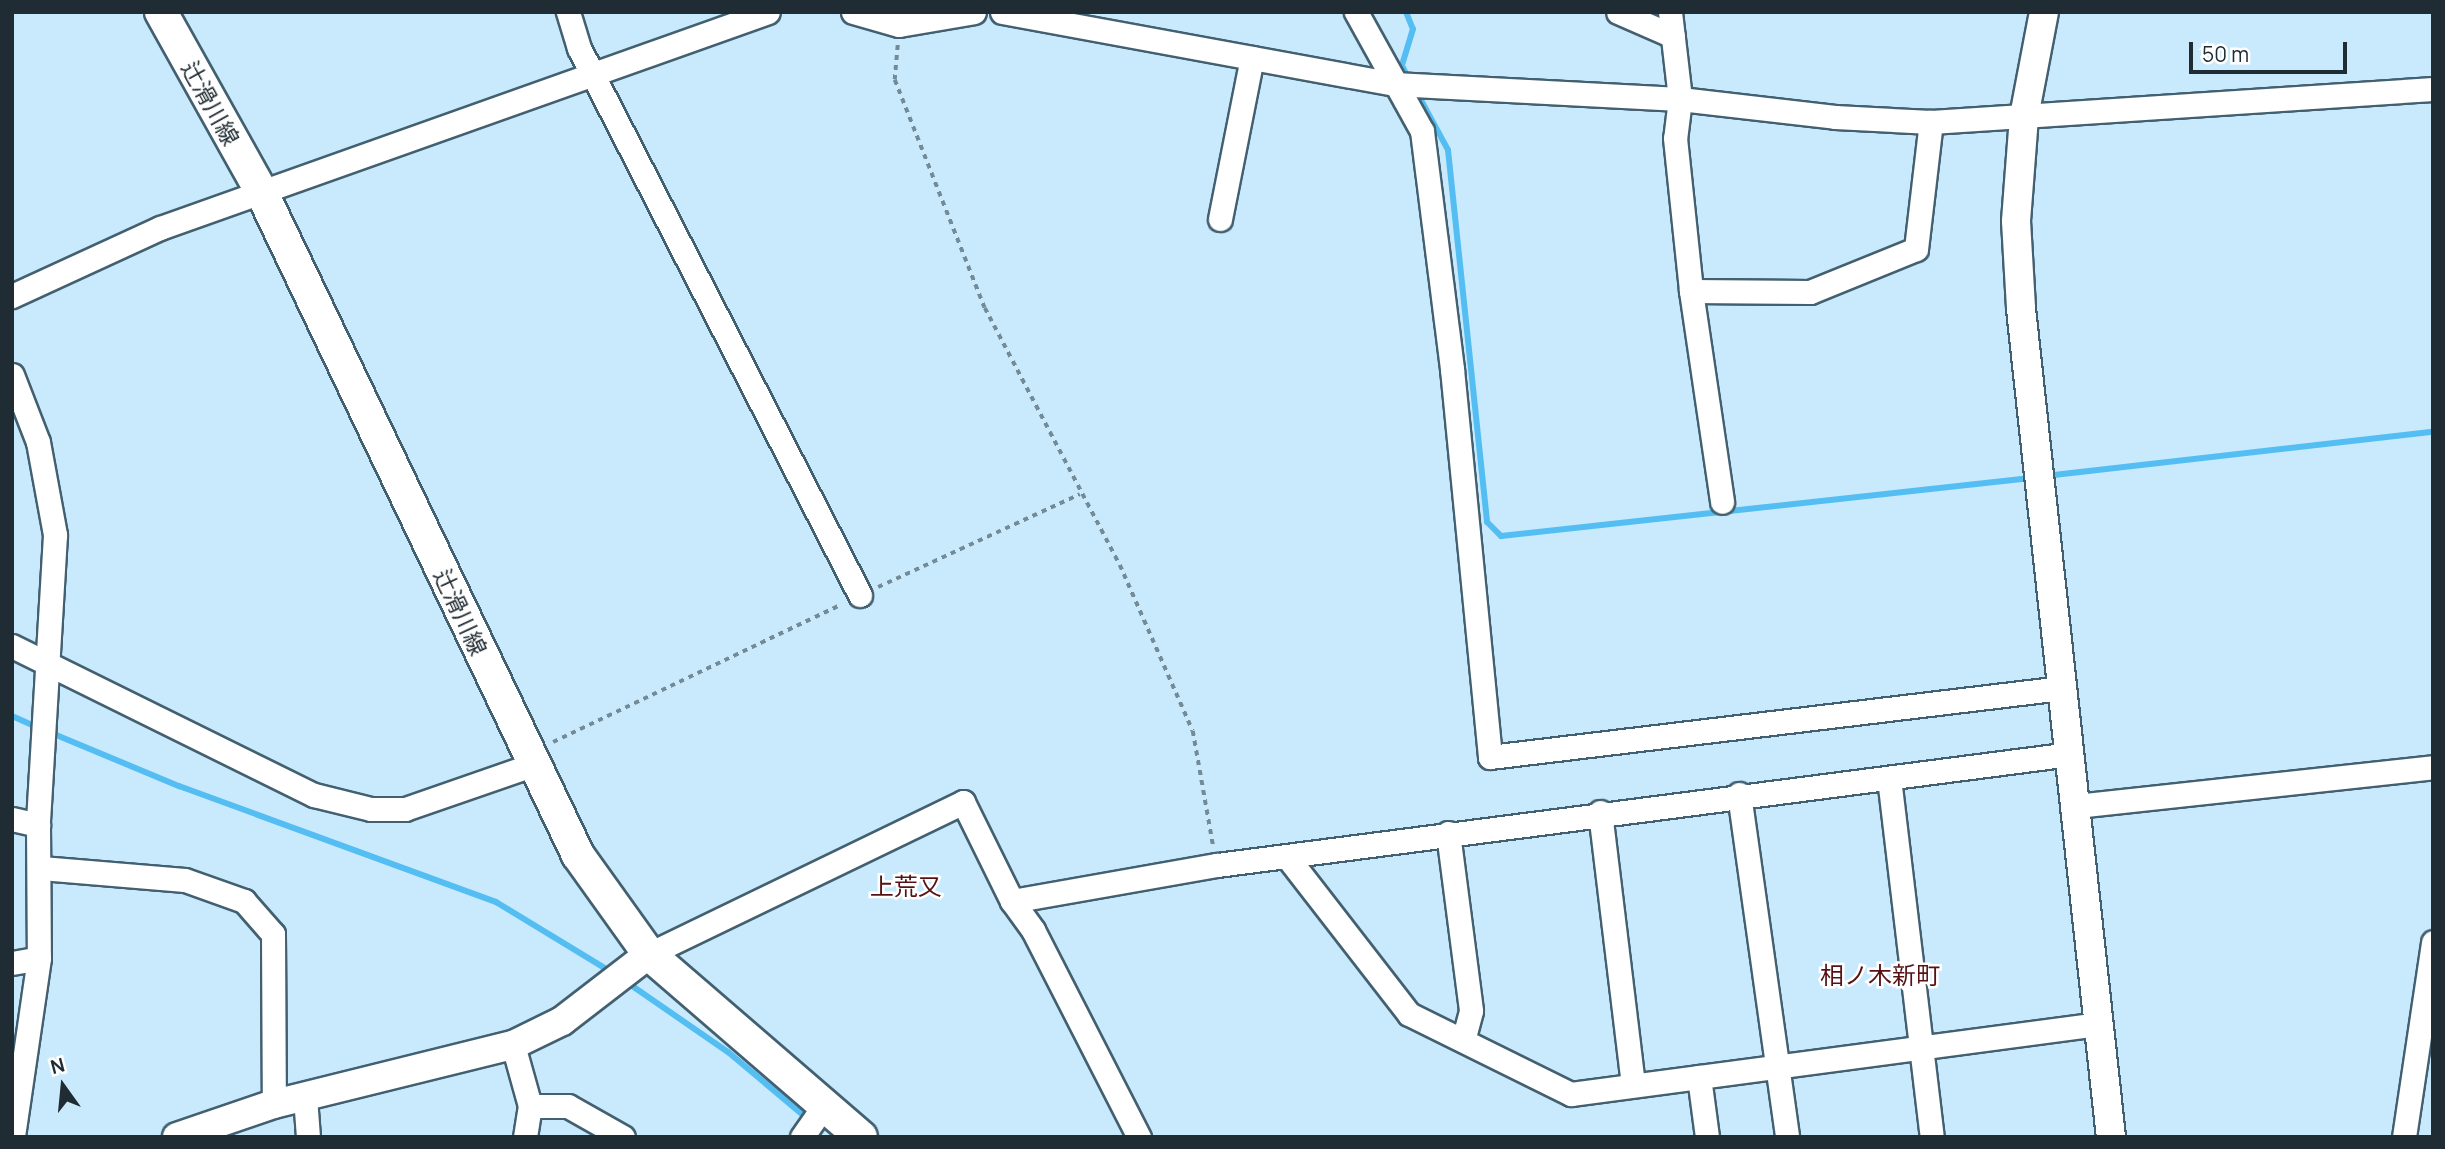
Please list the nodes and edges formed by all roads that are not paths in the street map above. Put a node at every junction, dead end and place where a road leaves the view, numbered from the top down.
1 (161, 12) edge
2 (568, 12) edge
3 (768, 12) edge
4 (853, 12) edge
5 (974, 12) edge
6 (1002, 12) edge
7 (1356, 12) edge
8 (1618, 12) edge
9 (1670, 12) edge
10 (2044, 12) edge
11 (898, 19) edge
12 (1673, 36) junction
13 (1252, 58) junction
14 (593, 74) junction
15 (1394, 84) junction
16 (2433, 89) edge
17 (1681, 99) junction
18 (2024, 117) junction
19 (1931, 122) junction
20 (262, 192) junction
21 (1220, 219) dead end
22 (1690, 291) junction
23 (12, 296) edge
24 (12, 375) edge
25 (1722, 502) dead end
26 (860, 595) road end
27 (12, 646) edge
28 (45, 661) junction
29 (2062, 688) junction
30 (2070, 754) junction
31 (532, 765) junction
32 (2433, 767) edge
33 (1889, 778) junction
34 (1739, 794) junction
35 (2077, 806) junction
36 (1600, 812) junction
37 (12, 819) edge
38 (38, 825) junction
39 (1448, 833) junction
40 (1288, 858) junction
41 (41, 868) junction
42 (1013, 901) junction
43 (2433, 942) edge
44 (649, 954) junction
45 (39, 958) junction
46 (12, 963) edge
47 (2099, 1024) junction
48 (1462, 1040) junction
49 (513, 1045) junction
50 (1921, 1048) junction
51 (1780, 1066) junction
52 (1699, 1077) junction
53 (1633, 1085) junction
54 (305, 1097) junction
55 (274, 1104) junction
56 (530, 1106) junction
57 (809, 1128) edge
58 (13, 1137) edge
59 (177, 1137) edge
60 (308, 1137) edge
61 (525, 1137) edge
62 (623, 1137) edge
63 (860, 1137) edge
64 (1139, 1137) edge
65 (1707, 1137) edge
66 (1787, 1137) edge
67 (1933, 1137) edge
68 (2111, 1137) edge
69 (2404, 1137) edge

1 - 20 main road, 辻滑川線
2 - 14 street
3 - 14 street
4 - 11 street
5 - 11 street
6 - 13 street
7 - 15 street
8 - 12 street
9 - 12 street
10 - 18 street
12 - 17 street
13 - 15 street
13 - 21 street
14 - 20 street
14 - 26 street
15 - 17 street
15 - 29 street
16 - 18 street
17 - 19 street
17 - 22 street
18 - 19 street
18 - 29 street
19 - 22 street
20 - 23 street
20 - 31 main road, 辻滑川線
22 - 25 street
24 - 28 street
27 - 28 street
28 - 31 street
28 - 38 street
29 - 30 street
30 - 33 street
30 - 35 street
31 - 44 main road, 辻滑川線
32 - 35 street
33 - 34 street
33 - 50 street
34 - 36 street
34 - 51 street
35 - 47 street
36 - 39 street
36 - 53 street
37 - 38 street
38 - 41 street
39 - 40 street
39 - 48 street
40 - 42 street
40 - 48 street
41 - 45 street
41 - 55 street
42 - 44 street
42 - 64 street
43 - 69 street
44 - 49 street
44 - 57 main road, 辻滑川線
45 - 46 street
45 - 58 street
47 - 50 street
47 - 68 street
48 - 53 street
49 - 54 street
49 - 56 street
50 - 51 street
50 - 67 street
51 - 52 street
51 - 66 street
52 - 53 street
52 - 65 street
54 - 55 street
54 - 60 street
55 - 59 street
56 - 61 street
56 - 62 street
57 - 63 main road, 辻滑川線

